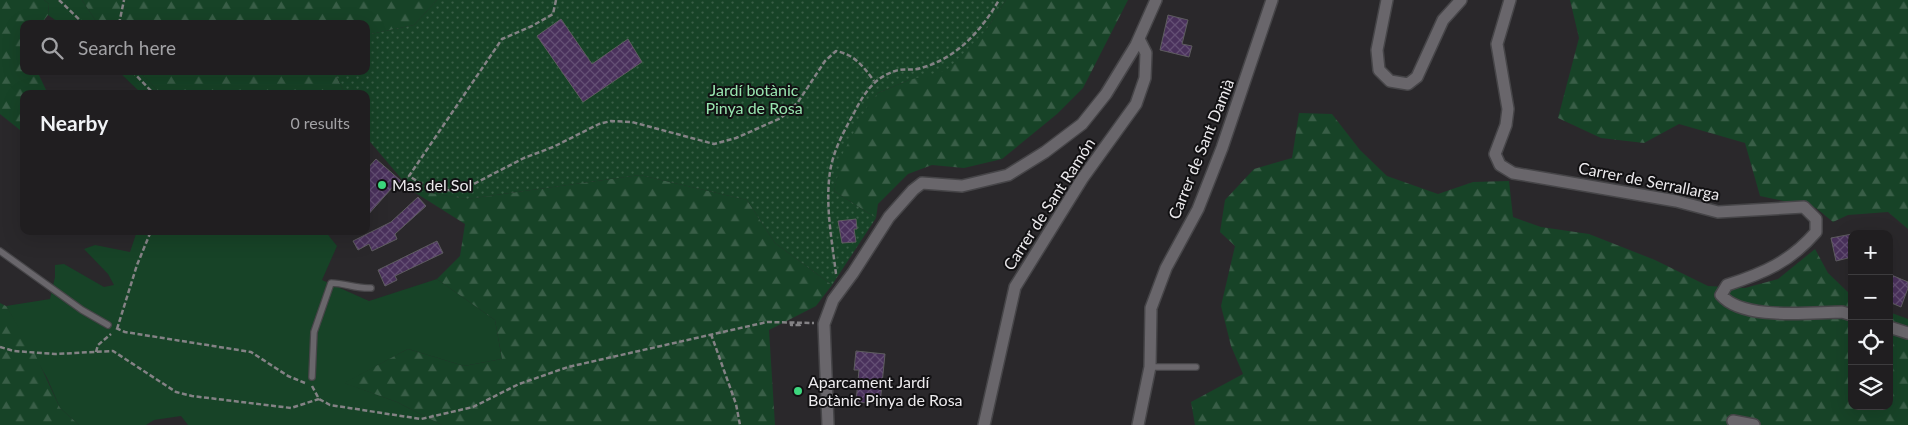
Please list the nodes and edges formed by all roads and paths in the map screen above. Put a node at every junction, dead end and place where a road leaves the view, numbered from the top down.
1 (59, 0) edge
2 (124, 0) edge
3 (556, 0) edge
4 (999, 0) edge
5 (1156, 0) edge
6 (1272, 0) edge
7 (1387, 0) edge
8 (1461, 0) edge
9 (1510, 0) edge
10 (80, 20) edge
11 (120, 20) edge
12 (1139, 39) junction
13 (136, 75) edge
14 (874, 81) junction
15 (150, 90) edge
16 (149, 235) edge
17 (0, 251) edge
18 (371, 288) dead end
19 (838, 292) junction
20 (1848, 314) edge
21 (824, 324) junction
22 (108, 325) joint
23 (118, 328) junction
24 (1893, 328) edge
25 (1908, 333) edge
26 (710, 334) junction
27 (0, 347) edge
28 (96, 352) junction
29 (1150, 367) junction
30 (1196, 367) dead end
31 (312, 377) joint
32 (312, 386) junction
33 (319, 399) junction
34 (1733, 421) dead end
35 (740, 425) edge
36 (828, 425) edge
37 (984, 425) edge
38 (1138, 425) edge
39 (1754, 425) edge

1 - 10 path
2 - 11 path
3 - 14 path
4 - 14 path
5 - 12 street
6 - 29 street, Carrer de Sant Damià
7 - 8 street
9 - 20 street, Carrer de Serrallarga
12 - 19 street
12 - 37 street, Carrer de Sant Ramón
13 - 15 path
14 - 19 path
16 - 23 path
17 - 22 lane
18 - 31 lane
19 - 21 street
21 - 26 path
21 - 36 street
22 - 23 path
23 - 28 path
23 - 32 path
24 - 25 street
26 - 33 path
26 - 35 path
27 - 28 path
28 - 33 path
29 - 30 lane
29 - 38 street, Carrer de Sant Damià
31 - 32 path
32 - 33 path
34 - 39 street

